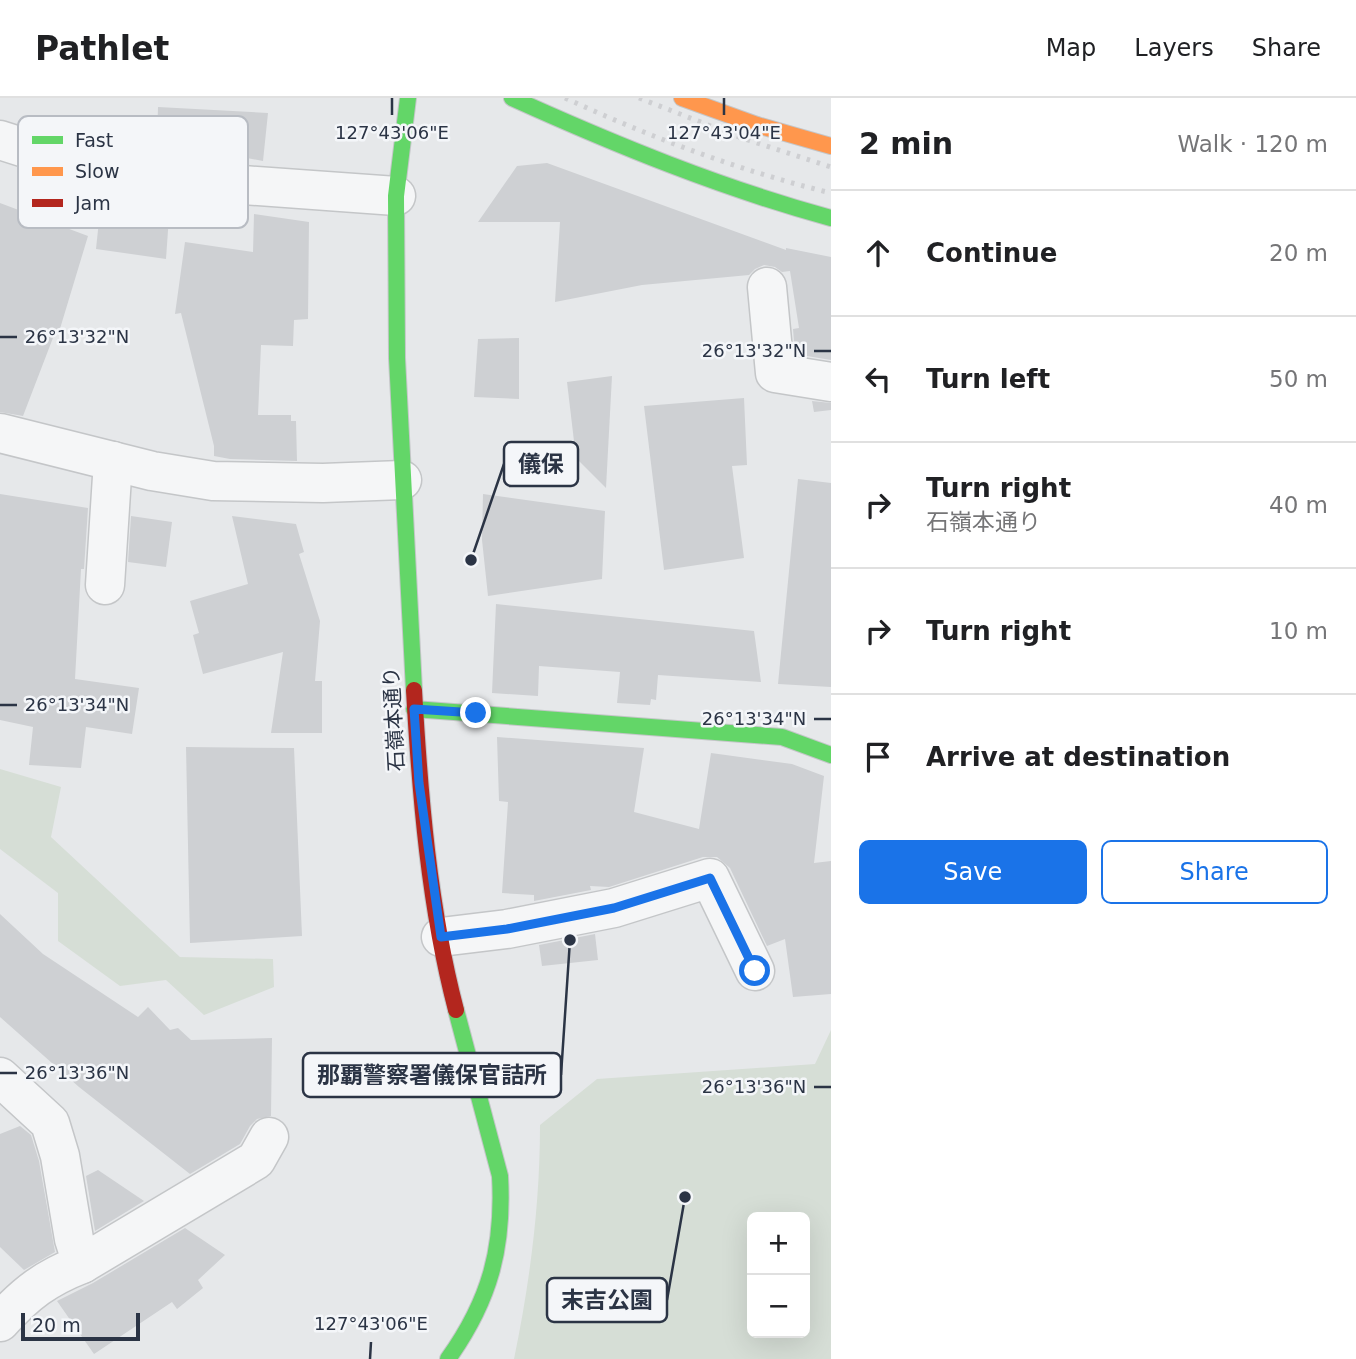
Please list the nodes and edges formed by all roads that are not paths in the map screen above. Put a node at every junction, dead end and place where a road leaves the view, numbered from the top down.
1 (408, 98) edge
2 (512, 98) edge
3 (682, 98) edge
4 (0, 141) edge
5 (831, 146) edge
6 (18, 147) edge
7 (248, 185) edge
8 (396, 196) junction
9 (831, 218) edge
10 (767, 287) dead end
11 (831, 382) edge
12 (0, 435) edge
13 (113, 461) junction
14 (402, 480) junction
15 (105, 585) dead end
16 (414, 709) junction
17 (831, 755) edge
18 (441, 937) junction
19 (755, 971) dead end
20 (0, 1077) edge
21 (269, 1137) dead end
22 (82, 1264) junction
23 (0, 1322) edge
24 (448, 1359) edge

1 - 8 main road, 石嶺本通り
2 - 9 main road
3 - 5 main road
4 - 6 street
7 - 8 street
8 - 14 main road, 石嶺本通り
10 - 11 street
12 - 13 street
13 - 14 street
13 - 15 street
14 - 16 main road, 石嶺本通り
16 - 17 main road
16 - 18 main road, 石嶺本通り
18 - 19 street
18 - 24 main road, 石嶺本通り
20 - 22 street
21 - 22 street
22 - 23 street

